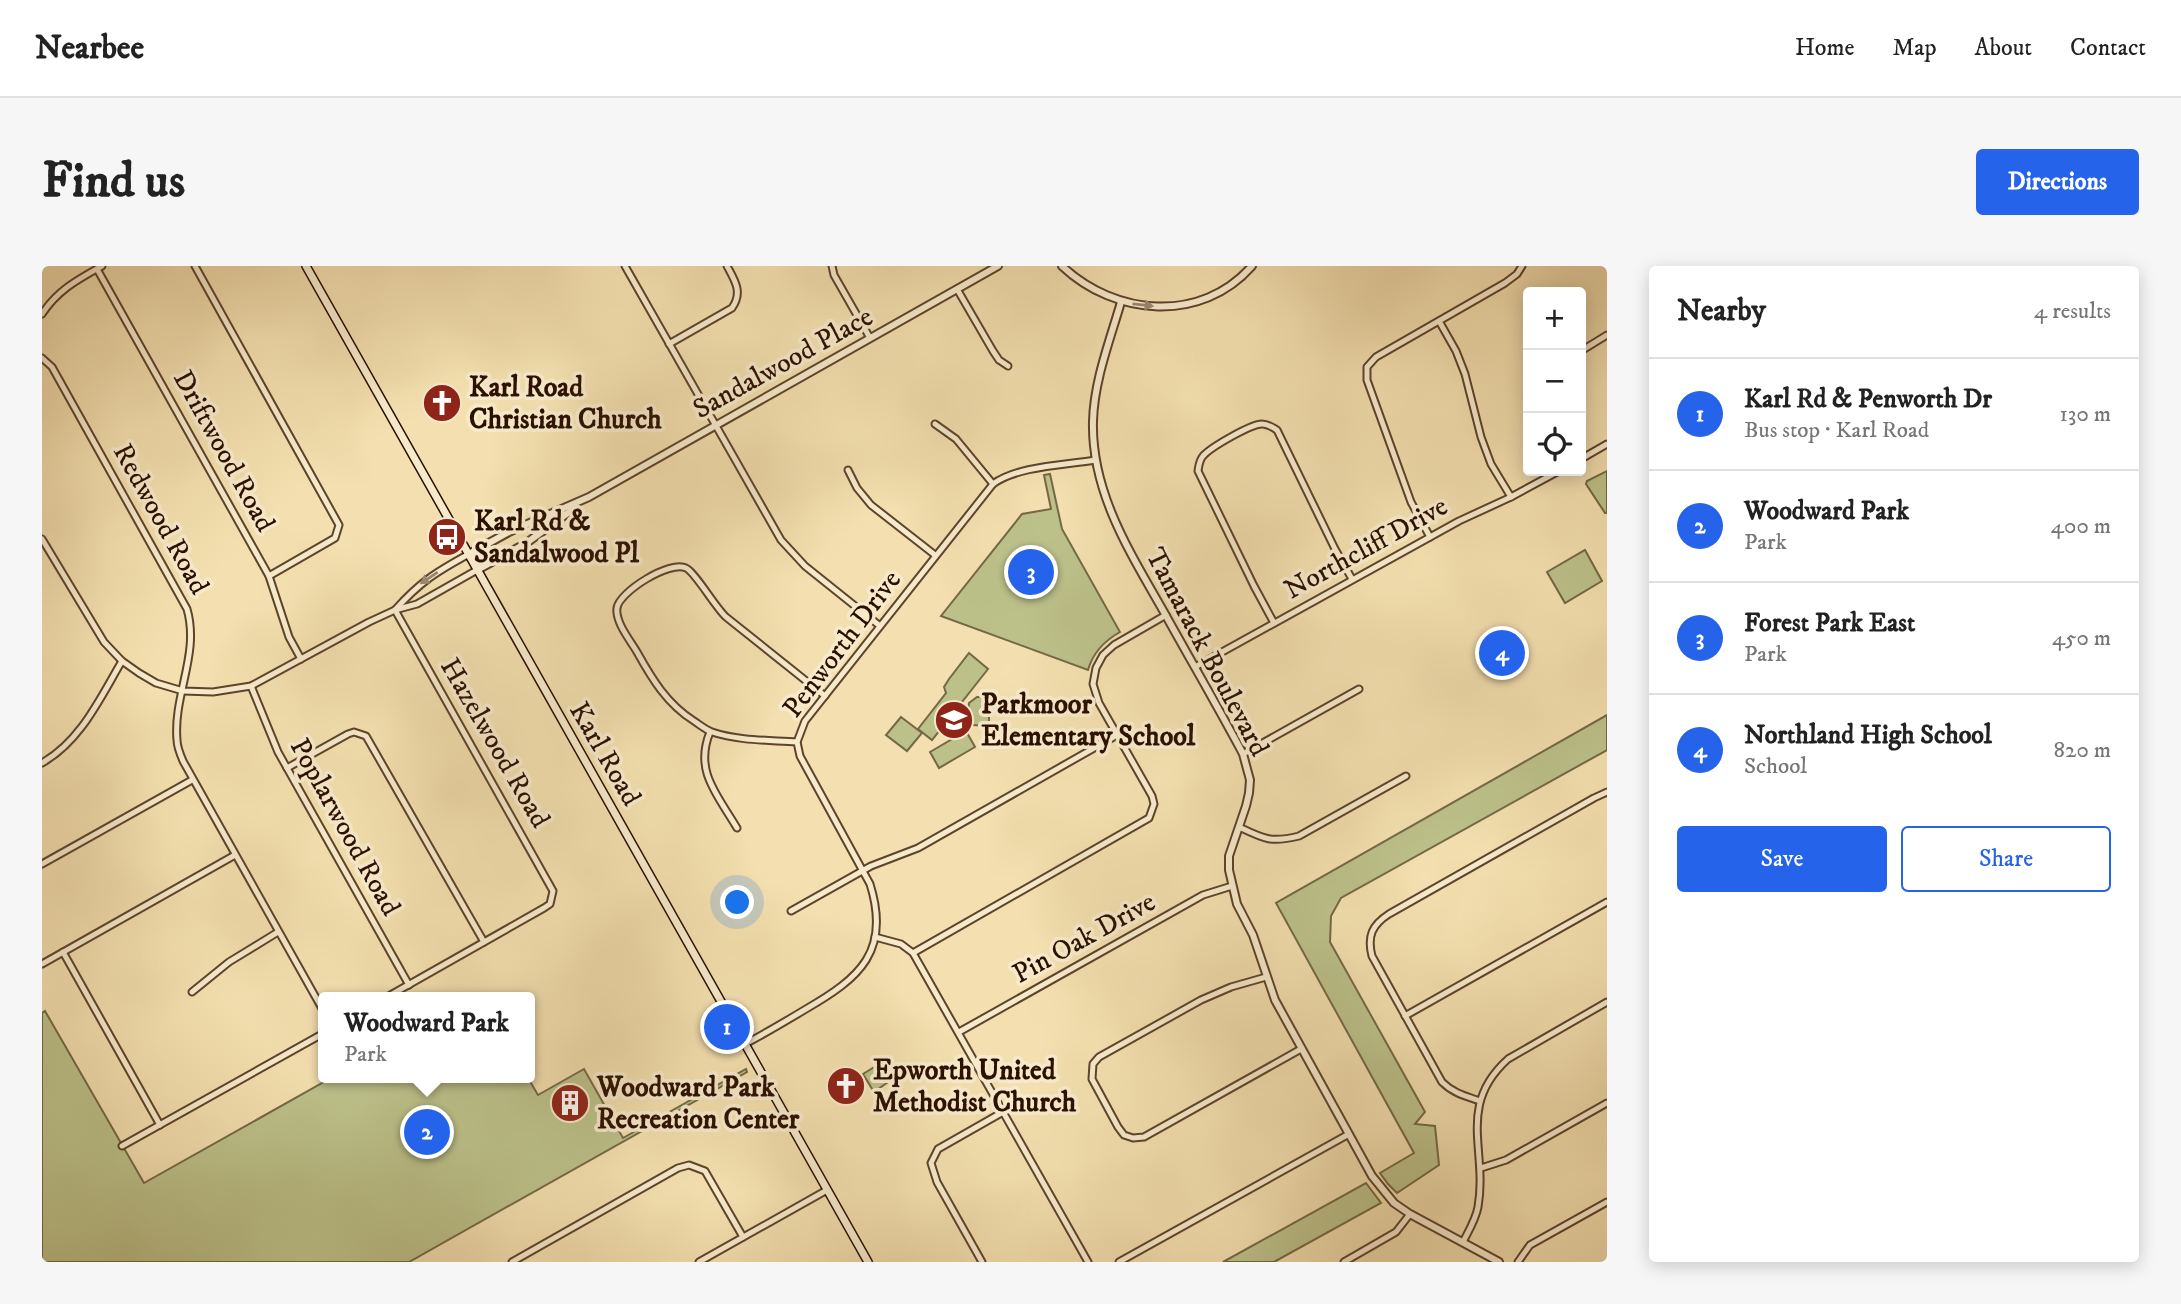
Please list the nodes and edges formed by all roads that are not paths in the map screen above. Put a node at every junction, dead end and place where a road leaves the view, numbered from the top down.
1 (194, 266) edge
2 (306, 266) edge
3 (625, 266) edge
4 (727, 266) edge
5 (832, 266) edge
6 (998, 266) edge
7 (1062, 266) edge
8 (1252, 266) edge
9 (1522, 266) edge
10 (99, 267) edge
11 (957, 289) junction
12 (1121, 302) junction
13 (42, 314) edge
14 (1439, 321) junction
15 (1607, 335) edge
16 (870, 338) junction
17 (669, 344) junction
18 (1583, 350) edge
19 (42, 358) edge
20 (1008, 366) dead end
21 (935, 424) dead end
22 (715, 426) junction
23 (1607, 444) edge
24 (1586, 456) edge
25 (1096, 460) junction
26 (848, 470) dead end
27 (1550, 476) edge
28 (993, 484) junction
29 (589, 497) junction
30 (1511, 498) junction
31 (1430, 537) junction
32 (42, 539) edge
33 (469, 554) junction
34 (935, 555) junction
35 (477, 570) junction
36 (270, 576) junction
37 (1352, 579) junction
38 (395, 610) junction
39 (1166, 615) junction
40 (1274, 623) junction
41 (880, 626) junction
42 (301, 659) junction
43 (122, 661) junction
44 (1195, 667) junction
45 (251, 686) junction
46 (1359, 689) dead end
47 (183, 691) junction
48 (825, 696) junction
49 (710, 732) junction
50 (1117, 735) junction
51 (797, 742) junction
52 (1243, 754) junction
53 (42, 763) edge
54 (287, 768) junction
55 (1406, 776) dead end
56 (192, 779) junction
57 (1607, 792) edge
58 (1239, 827) junction
59 (737, 828) dead end
60 (235, 855) junction
61 (42, 864) edge
62 (863, 870) junction
63 (1232, 886) junction
64 (1607, 902) edge
65 (791, 911) dead end
66 (278, 932) junction
67 (875, 937) junction
68 (484, 942) junction
69 (63, 952) junction
70 (913, 953) junction
71 (42, 964) edge
72 (1266, 977) junction
73 (409, 985) junction
74 (192, 992) dead end
75 (396, 992) edge
76 (318, 1002) edge
77 (1607, 1002) edge
78 (1405, 1016) junction
79 (959, 1032) junction
80 (318, 1036) edge
81 (745, 1044) junction
82 (1301, 1049) junction
83 (1480, 1101) junction
84 (1607, 1103) edge
85 (1003, 1112) junction
86 (160, 1125) junction
87 (1349, 1134) junction
88 (122, 1146) dead end
89 (1481, 1168) junction
90 (828, 1189) junction
91 (1607, 1202) edge
92 (1410, 1214) junction
93 (743, 1237) junction
94 (1463, 1242) junction
95 (512, 1262) edge
96 (699, 1262) edge
97 (869, 1262) edge
98 (982, 1262) edge
99 (1088, 1262) edge
100 (1119, 1262) edge
101 (1344, 1262) edge
102 (1499, 1262) edge
103 (1518, 1262) edge

1 - 36 street
2 - 33 main road, Karl Road
3 - 17 street
4 - 17 street
5 - 16 street
6 - 11 street, Sandalwood Place
7 - 12 street
12 -> 8 street
9 - 14 street
10 - 13 street
10 - 36 street, Driftwood Road
11 - 16 street, Sandalwood Place
11 - 20 street
12 - 25 street, Tamarack Boulevard
14 - 30 street
14 - 31 street
15 - 18 street
16 - 22 street, Sandalwood Place
17 - 22 street
19 - 47 street, Redwood Road
21 - 28 street
22 - 29 street, Sandalwood Place
22 - 41 street
23 - 24 street
25 - 28 street, Penworth Drive
25 - 39 street, Tamarack Boulevard
26 - 34 street
27 - 30 street, Northcliff Drive
28 - 34 street, Penworth Drive
29 - 33 street, Sandalwood Place
29 - 35 street, Sandalwood Place
30 - 31 street, Northcliff Drive
31 - 37 street, Northcliff Drive
32 - 43 street
33 - 35 main road, Karl Road
33 -> 38 street, Sandalwood Place
34 - 41 street, Penworth Drive
35 - 38 street, Sandalwood Place
35 - 81 main road, Karl Road
36 - 42 street, Driftwood Road
37 - 40 street, Northcliff Drive
37 - 40 street
38 - 42 street, Sandalwood Place
38 - 68 street, Hazelwood Road
39 - 44 street, Tamarack Boulevard
39 - 50 street
40 - 44 street, Northcliff Drive
41 - 48 street, Penworth Drive
42 - 45 street, Sandalwood Place
43 - 47 street
43 - 53 street
44 - 52 street, Tamarack Boulevard
45 - 47 street, Sandalwood Place
45 - 54 street, Poplarwood Road
46 - 52 street
47 - 56 street, Redwood Road
48 - 49 street
48 - 51 street, Penworth Drive
49 - 51 street
49 - 59 street
50 - 62 street
50 - 70 street
51 - 62 street, Penworth Drive
52 - 58 street, Tamarack Boulevard
54 - 68 street
54 - 73 street, Poplarwood Road
55 - 58 street
56 - 60 street, Redwood Road
56 - 61 street
57 - 78 street
58 - 63 street, Tamarack Boulevard
60 - 66 street, Redwood Road
60 - 69 street
62 - 65 street
62 - 67 street, Penworth Drive
63 - 72 street, Tamarack Boulevard
63 - 79 street, Pin Oak Drive
64 - 78 street
66 - 74 street
66 - 76 street, Redwood Road
67 - 70 street
67 - 81 street, Penworth Drive
68 - 73 street
69 - 71 street
69 - 86 street
70 - 79 street
72 - 82 street, Tamarack Boulevard
72 - 82 street
73 - 75 street
77 - 83 street
78 - 83 street
79 - 85 street
80 - 86 street
81 - 90 main road, Karl Road
82 - 87 street, Tamarack Boulevard
83 - 89 street
84 - 89 street
85 - 98 street
85 - 99 street
86 - 88 street
87 - 92 street, Tamarack Boulevard
87 - 100 street
89 - 94 street
90 - 93 street
90 - 97 main road, Karl Road
91 - 103 street
92 - 94 street, Tamarack Boulevard
92 - 101 street
93 - 95 street
93 - 96 street
94 - 102 street, Tamarack Boulevard

